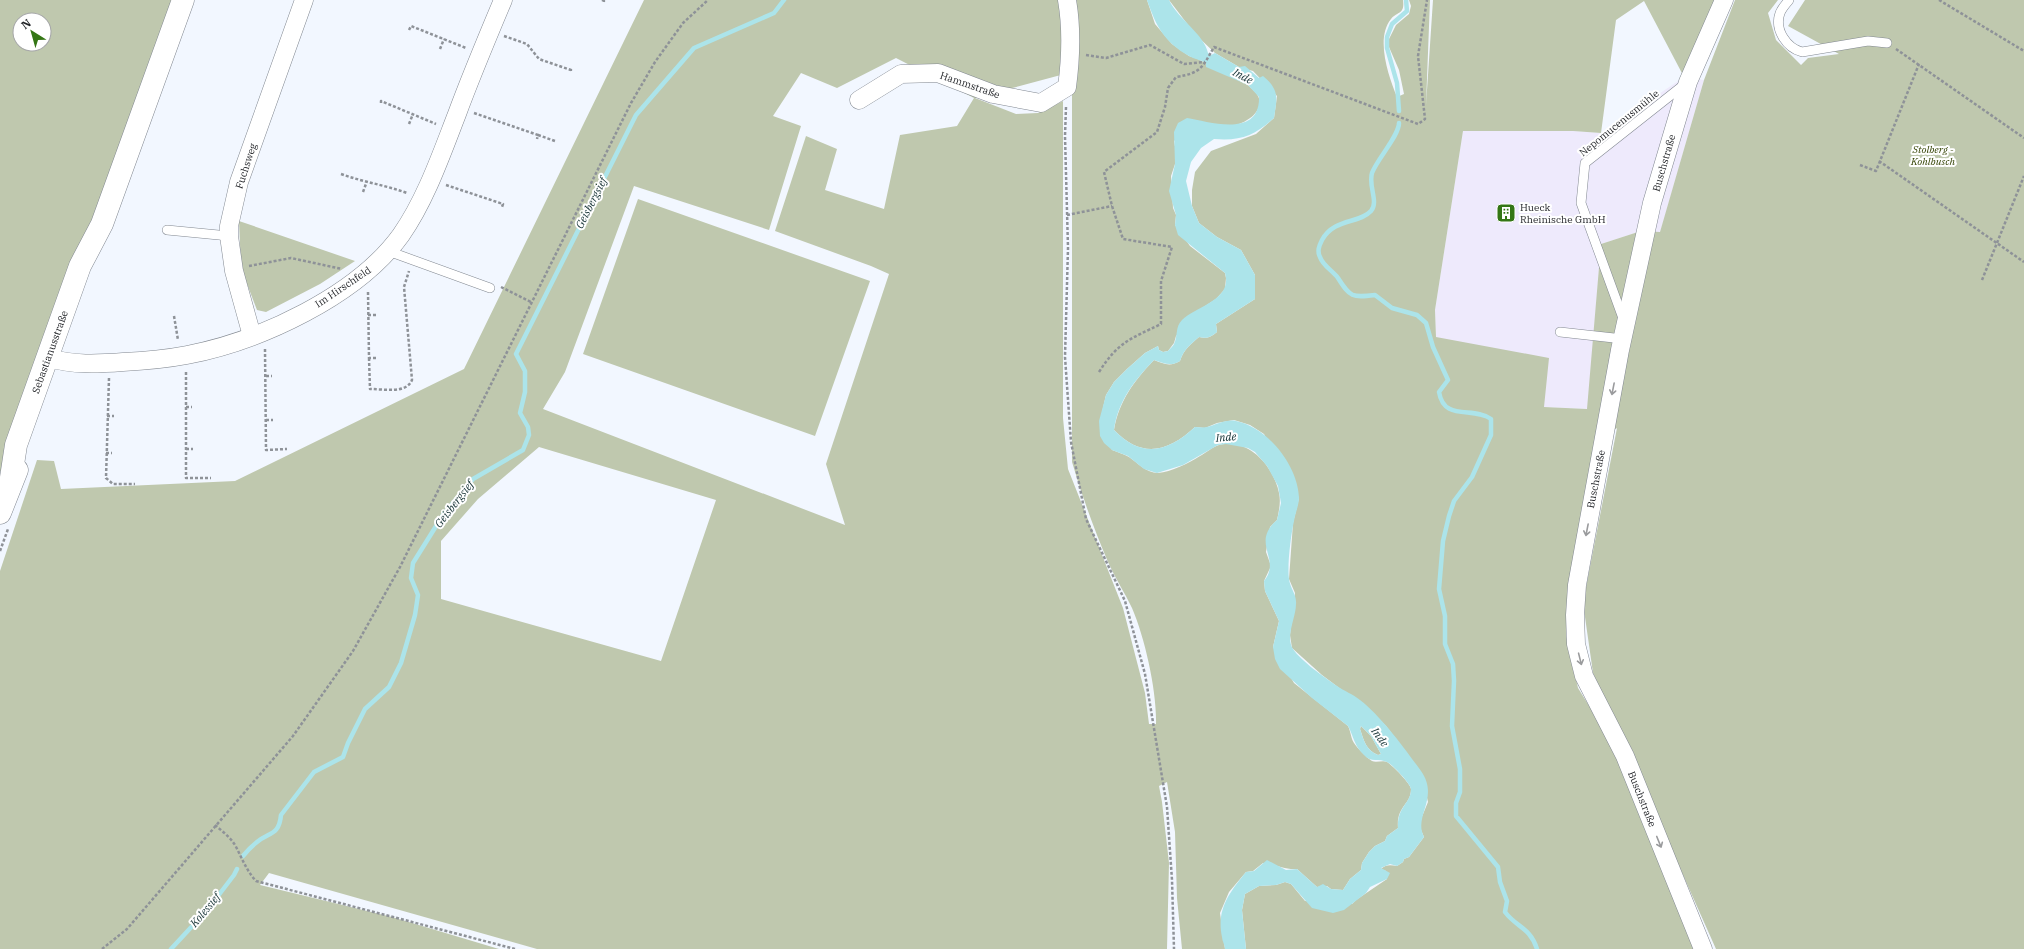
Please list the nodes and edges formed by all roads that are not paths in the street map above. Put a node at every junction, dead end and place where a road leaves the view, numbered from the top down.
1 (184, 0) edge
2 (304, 0) edge
3 (503, 0) edge
4 (1066, 0) edge
5 (1724, 0) edge
6 (1789, 0) edge
7 (1887, 43) road end
8 (1688, 82) junction
9 (859, 100) dead end
10 (167, 230) dead end
11 (229, 236) junction
12 (388, 251) junction
13 (490, 288) road end
14 (1560, 332) dead end
15 (258, 334) junction
16 (1623, 338) junction
17 (55, 360) junction
18 (5, 517) edge
19 (1703, 949) edge

1 - 17 main road, Sebastianusstraße
2 - 11 street, Fuchsweg
3 - 12 street, Im Hirschfeld
4 - 9 street, Hammstraße
5 - 8 street, Buschstraße
6 - 7 lane
8 - 16 street, Buschstraße
8 - 16 lane, Nepomucenusmühle
10 - 11 lane
11 - 15 street, Fuchsweg
12 - 13 lane
12 - 15 street, Im Hirschfeld
14 - 16 lane
15 - 17 street, Im Hirschfeld
16 -> 19 street, Buschstraße
17 - 18 main road, Sebastianusstraße

